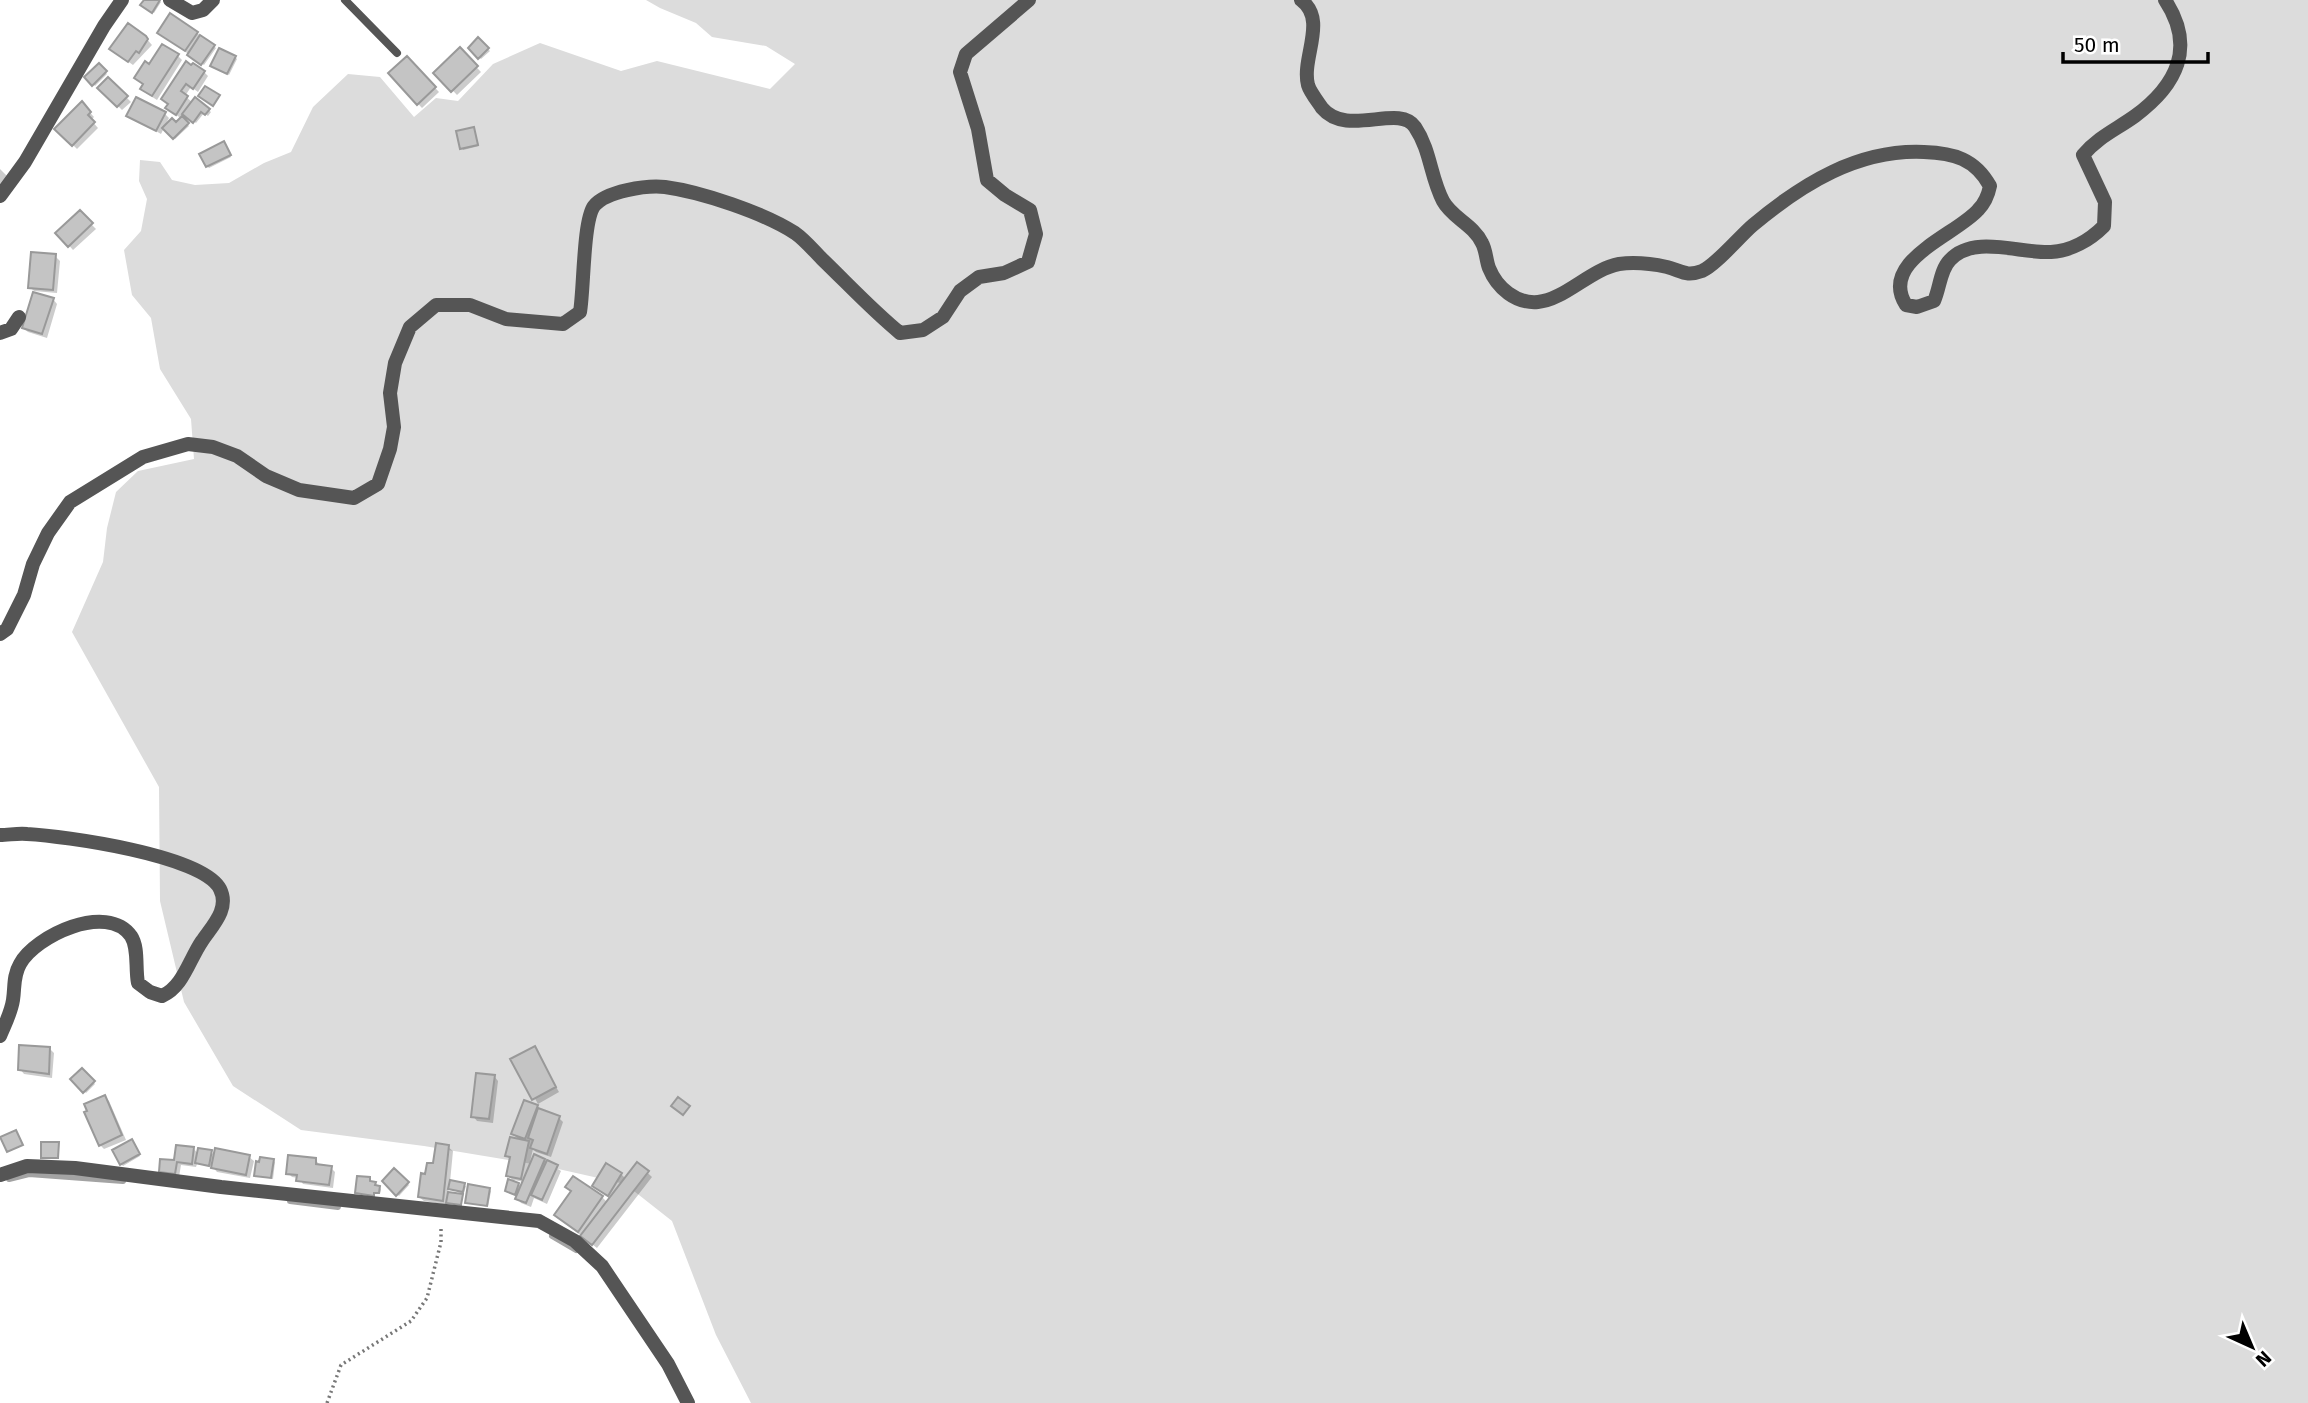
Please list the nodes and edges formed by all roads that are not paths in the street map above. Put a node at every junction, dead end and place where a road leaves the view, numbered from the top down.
1 (122, 0) edge
2 (170, 0) edge
3 (213, 0) edge
4 (345, 0) edge
5 (1029, 0) edge
6 (1301, 0) edge
7 (2165, 0) edge
8 (397, 53) dead end
9 (0, 196) edge
10 (19, 317) dead end
11 (0, 333) edge
12 (0, 634) edge
13 (0, 835) edge
14 (0, 1036) edge
15 (0, 1173) edge
16 (688, 1403) edge

1 - 9 street
2 - 3 street
4 - 8 lane
5 - 12 street
6 - 7 street
10 - 11 street
13 - 14 street
15 - 16 street

